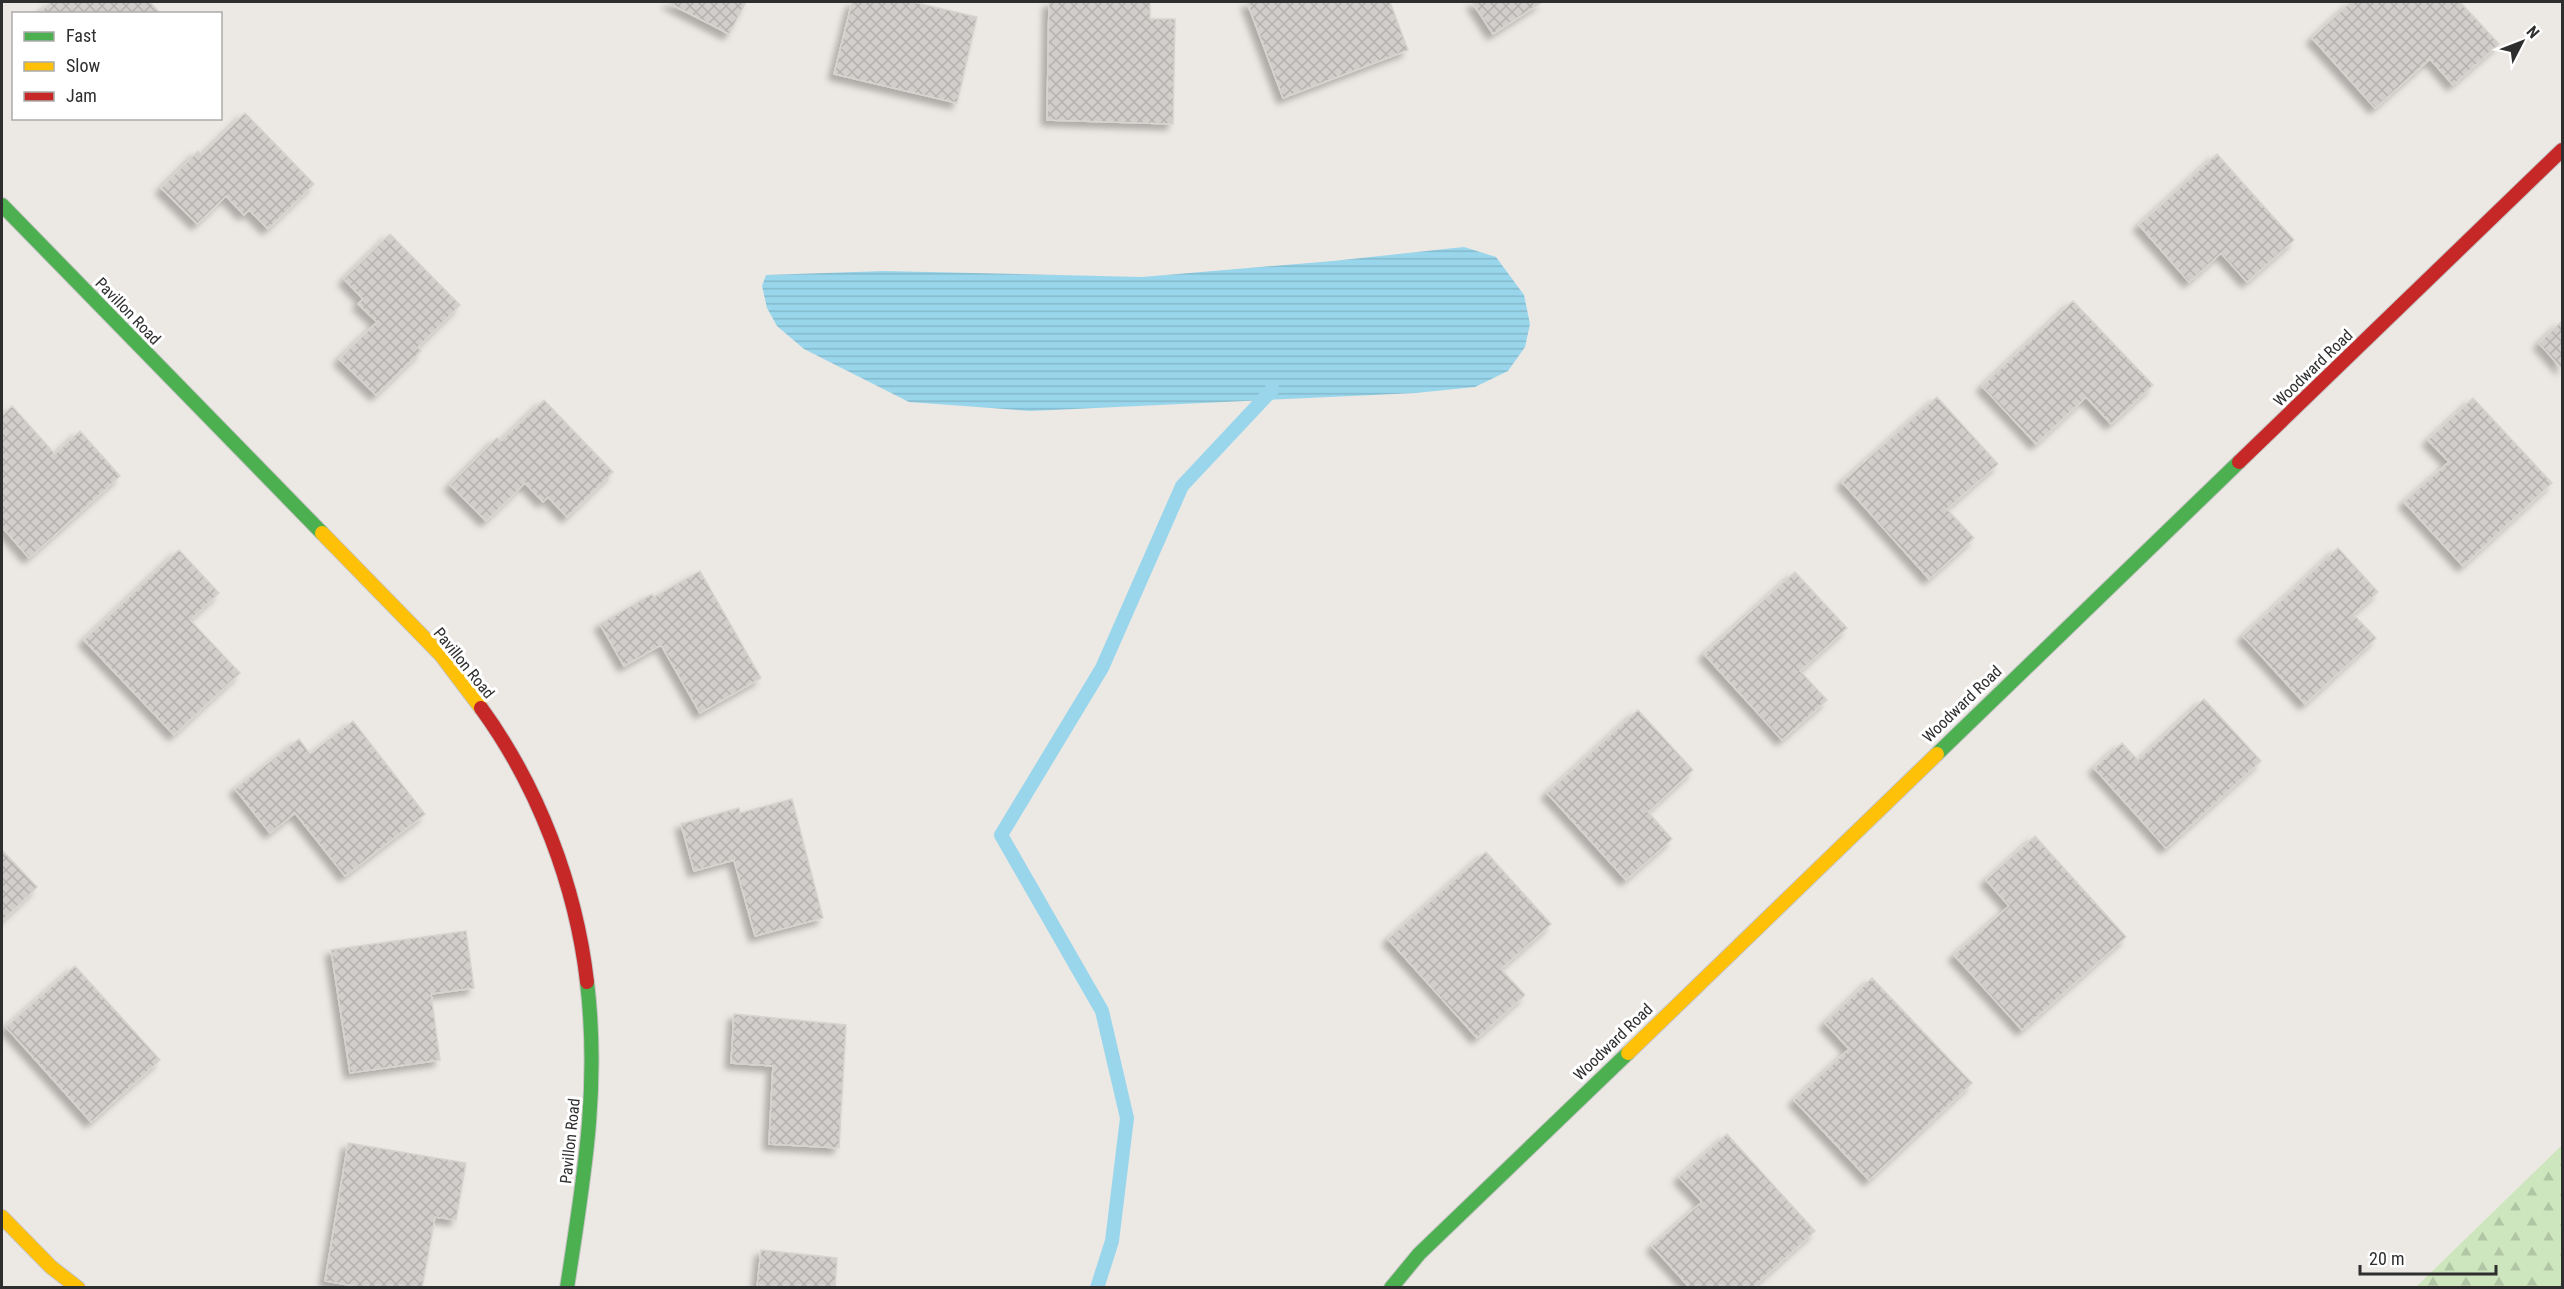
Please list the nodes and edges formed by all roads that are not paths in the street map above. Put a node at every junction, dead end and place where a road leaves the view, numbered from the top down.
1 (2562, 150) edge
2 (2, 205) edge
3 (2, 1217) edge
4 (78, 1287) edge
5 (567, 1287) edge
6 (1391, 1287) edge

1 - 6 street, Woodward Road
2 - 5 street, Pavillon Road
3 - 4 street

